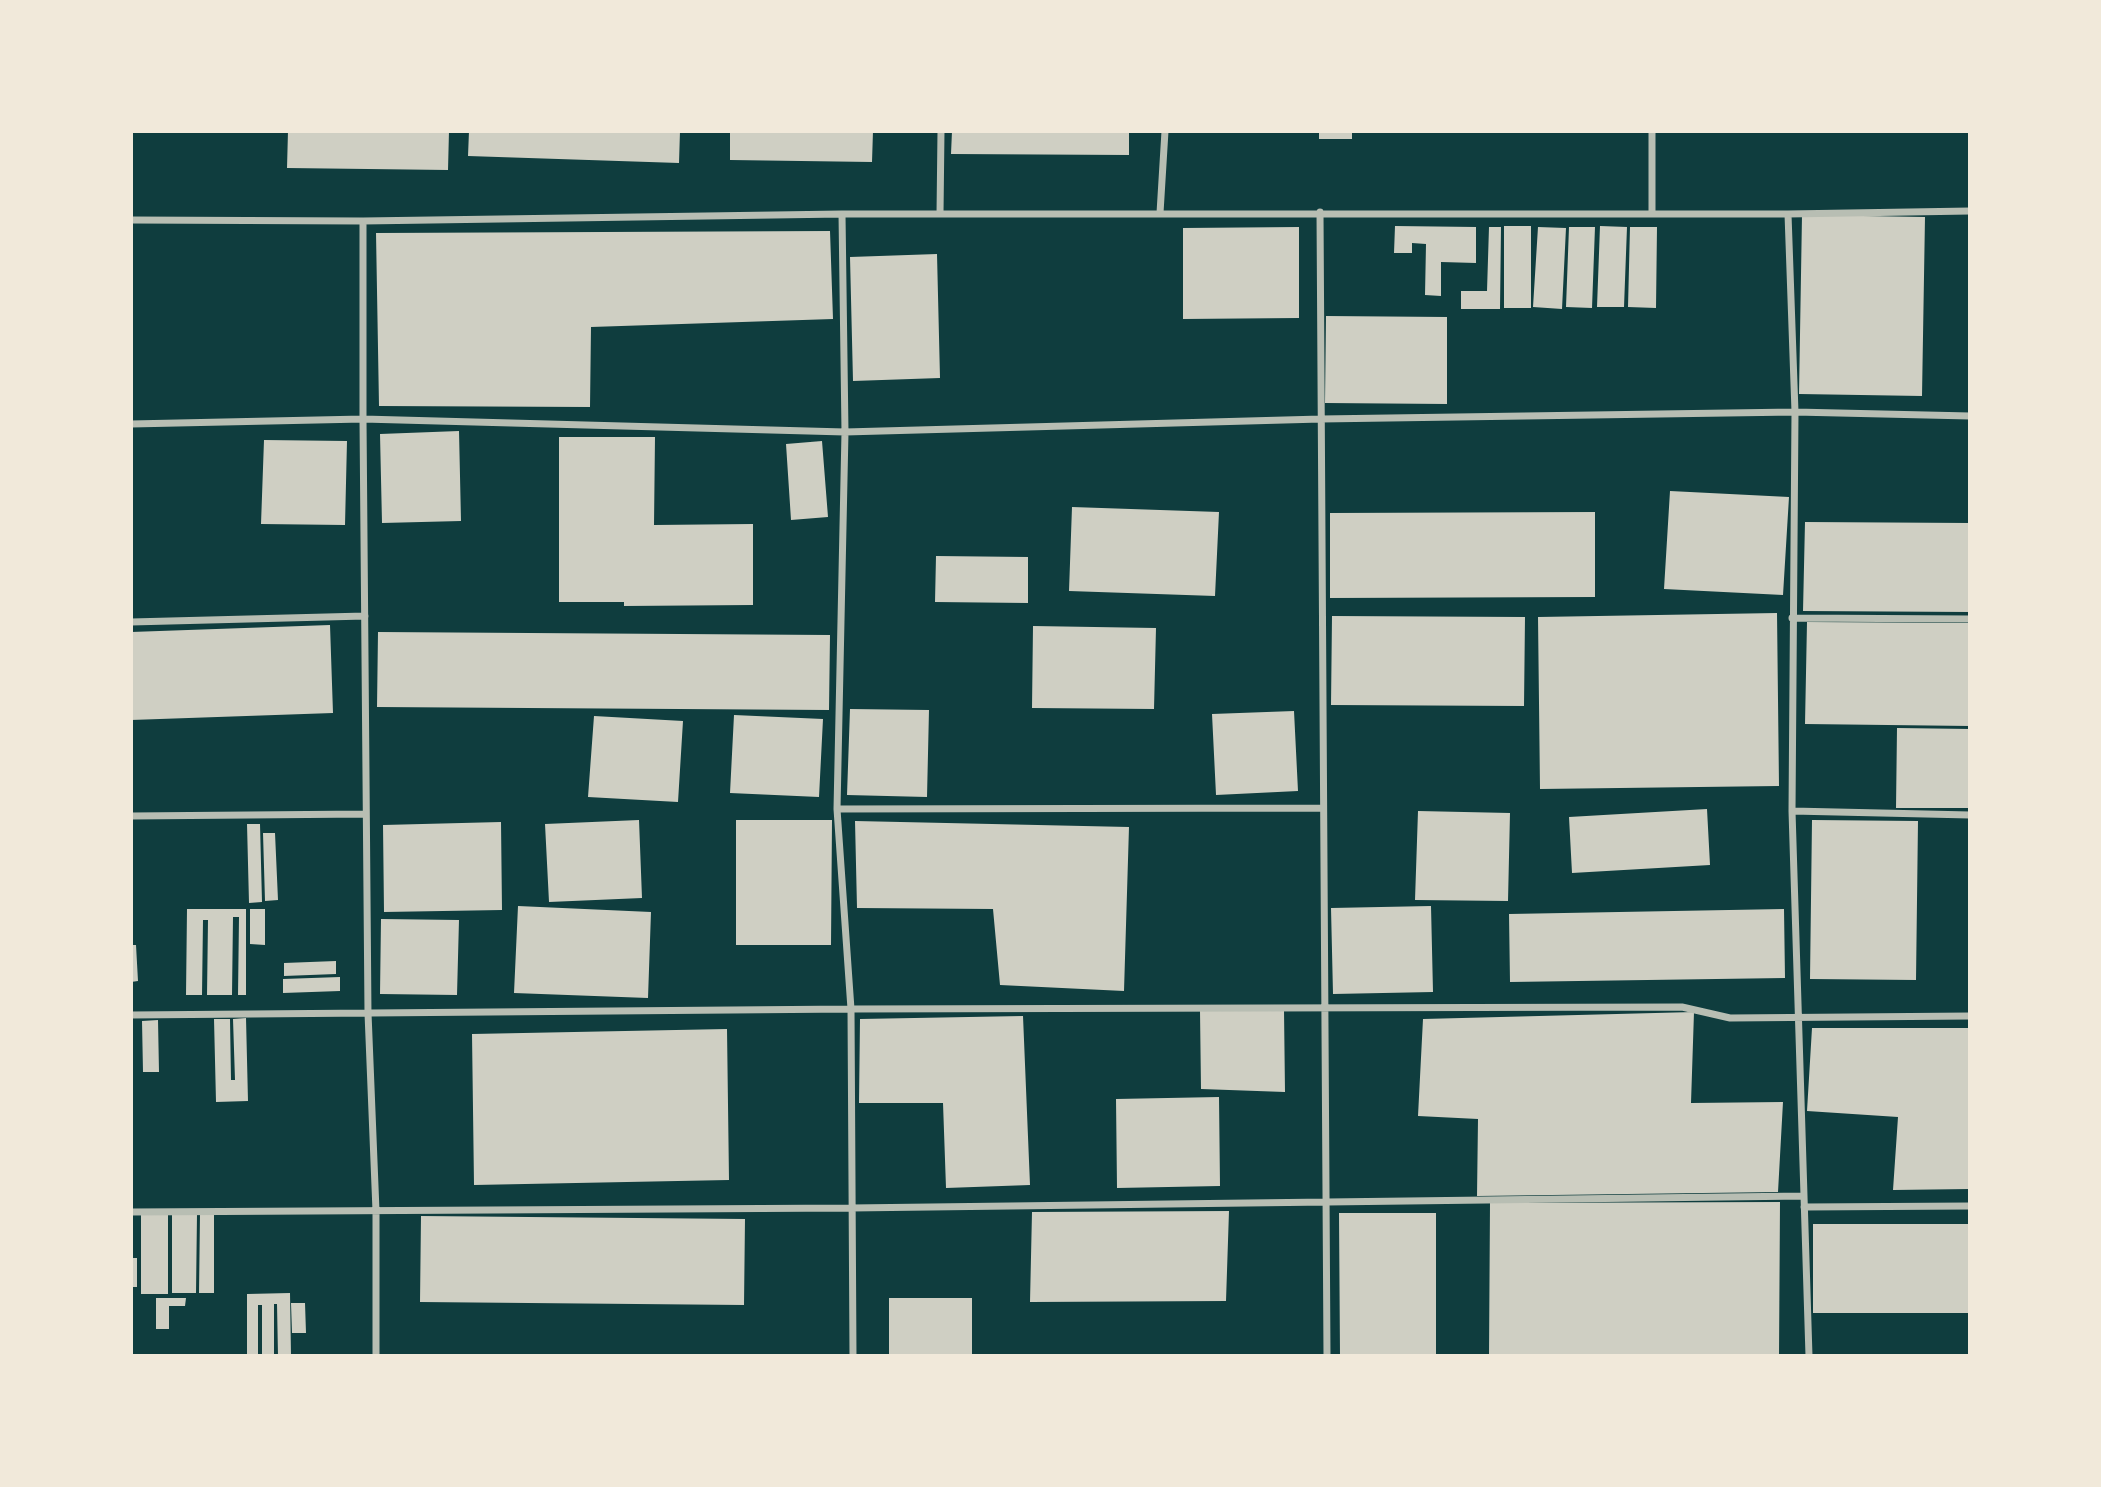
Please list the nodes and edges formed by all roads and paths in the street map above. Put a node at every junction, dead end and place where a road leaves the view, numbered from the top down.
1 (941, 131) edge
2 (1165, 131) edge
3 (1652, 131) edge
4 (1970, 211) edge
5 (1320, 212) junction
6 (1160, 213) junction
7 (1652, 213) junction
8 (842, 214) junction
9 (940, 214) junction
10 (1788, 214) junction
11 (131, 220) edge
12 (363, 221) junction
13 (1795, 412) junction
14 (1970, 416) edge
15 (363, 419) junction
16 (1321, 419) junction
17 (131, 424) edge
18 (845, 432) junction
19 (365, 616) junction
20 (1792, 618) junction
21 (1970, 619) edge
22 (131, 622) edge
23 (1323, 808) junction
24 (837, 809) junction
25 (1792, 811) junction
26 (366, 814) junction
27 (1970, 815) edge
28 (131, 816) edge
29 (1325, 1007) junction
30 (850, 1009) junction
31 (368, 1013) junction
32 (131, 1015) edge
33 (1970, 1016) edge
34 (1799, 1017) junction
35 (1804, 1196) junction
36 (1326, 1201) junction
37 (1970, 1206) edge
38 (1804, 1207) junction
39 (851, 1208) junction
40 (376, 1211) junction
41 (131, 1212) edge
42 (376, 1356) edge
43 (853, 1356) edge
44 (1327, 1356) edge
45 (1809, 1356) edge

1 - 9 street
2 - 6 street
3 - 7 street
4 - 10 street
5 - 6 street
5 - 7 street
5 - 16 street
6 - 9 street
7 - 10 street
8 - 9 street
8 - 12 street
8 - 18 street
10 - 13 street
11 - 12 street
12 - 15 street
13 - 14 street
13 - 16 street
13 - 20 street
15 - 17 street
15 - 18 street
15 - 19 street
16 - 18 street
16 - 23 street
18 - 24 street
19 - 22 street
19 - 26 street
20 - 21 street
20 - 25 street
23 - 24 street
23 - 29 street
24 - 30 street
25 - 27 street
25 - 34 street
26 - 28 street
26 - 31 street
29 - 30 street
29 - 34 street
29 - 36 street
30 - 31 street
30 - 39 street
31 - 32 street
31 - 40 street
33 - 34 street
34 - 35 street
35 - 36 street
35 - 38 street
36 - 39 street
36 - 44 street
37 - 38 street
38 - 45 street
39 - 40 street
39 - 43 street
40 - 41 street
40 - 42 street

